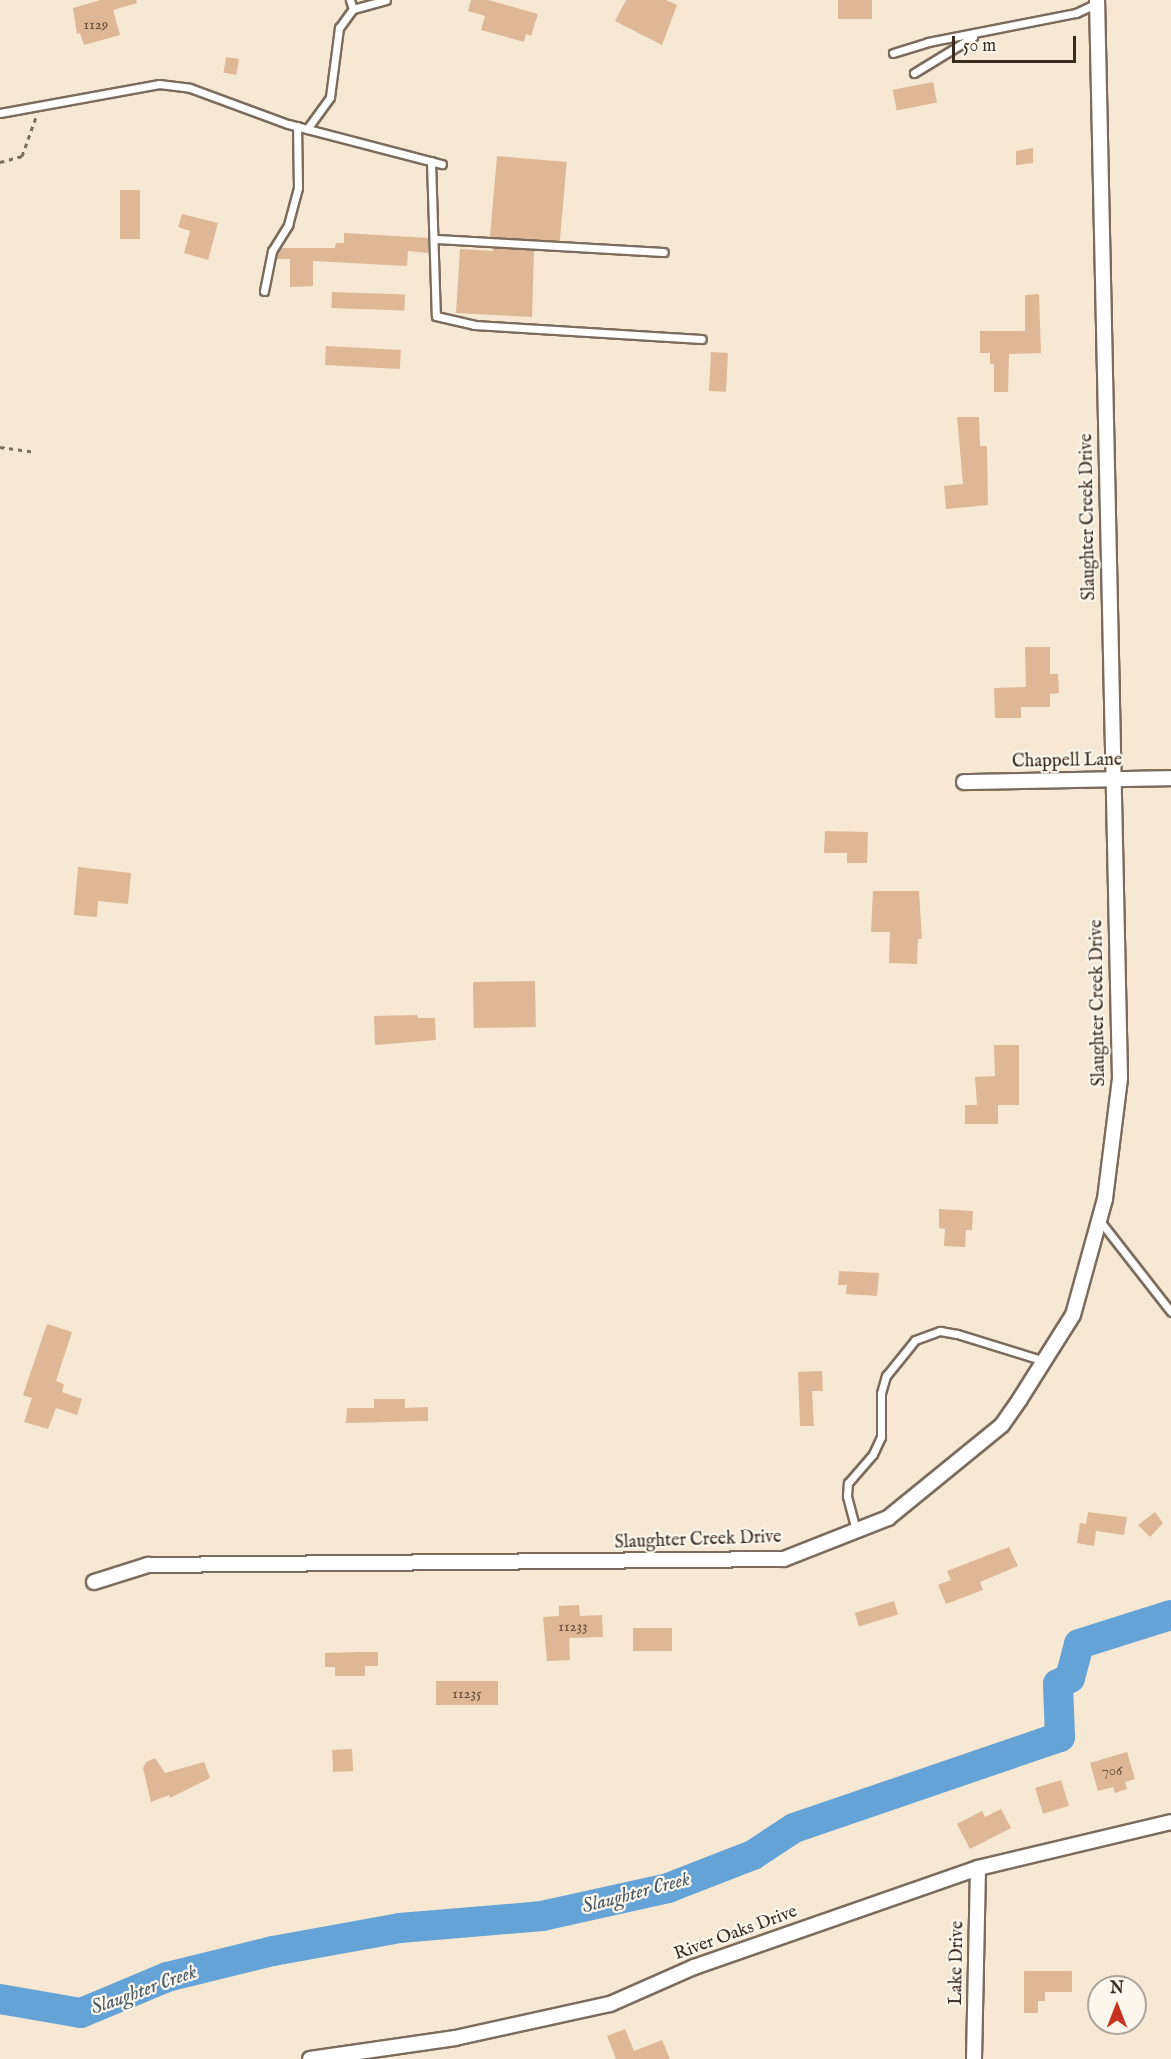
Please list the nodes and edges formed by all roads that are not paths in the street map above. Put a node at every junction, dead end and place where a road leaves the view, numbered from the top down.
1 (350, 0) edge
2 (386, 0) edge
3 (1097, 2) edge
4 (353, 9) junction
5 (977, 35) junction
6 (893, 53) dead end
7 (914, 73) dead end
8 (0, 113) edge
9 (297, 126) junction
10 (308, 129) junction
11 (431, 161) junction
12 (442, 164) dead end
13 (436, 239) junction
14 (664, 252) dead end
15 (264, 291) dead end
16 (702, 339) dead end
17 (1171, 778) edge
18 (1112, 779) junction
19 (964, 782) dead end
20 (1100, 1221) junction
21 (1171, 1312) edge
22 (1044, 1361) junction
23 (856, 1530) junction
24 (94, 1582) dead end
25 (1171, 1822) edge
26 (978, 1868) junction
27 (310, 2059) edge
28 (974, 2059) edge

1 - 4 lane
2 - 4 lane
3 - 5 lane
3 - 18 street, Slaughter Creek Drive
4 - 10 lane
5 - 6 lane
5 - 7 lane
8 - 9 lane
9 - 10 lane
9 - 15 lane
10 - 11 lane
11 - 12 lane
11 - 13 lane
13 - 14 lane
13 - 16 lane
17 - 18 street, Chappell Lane
18 - 19 street, Chappell Lane
18 - 20 street, Slaughter Creek Drive
20 - 21 lane
20 - 22 street, Slaughter Creek Drive
22 - 23 street, Slaughter Creek Drive
22 - 23 lane
23 - 24 street, Slaughter Creek Drive
25 - 26 street, River Oaks Drive
26 - 27 street, River Oaks Drive
26 - 28 street, Lake Drive

